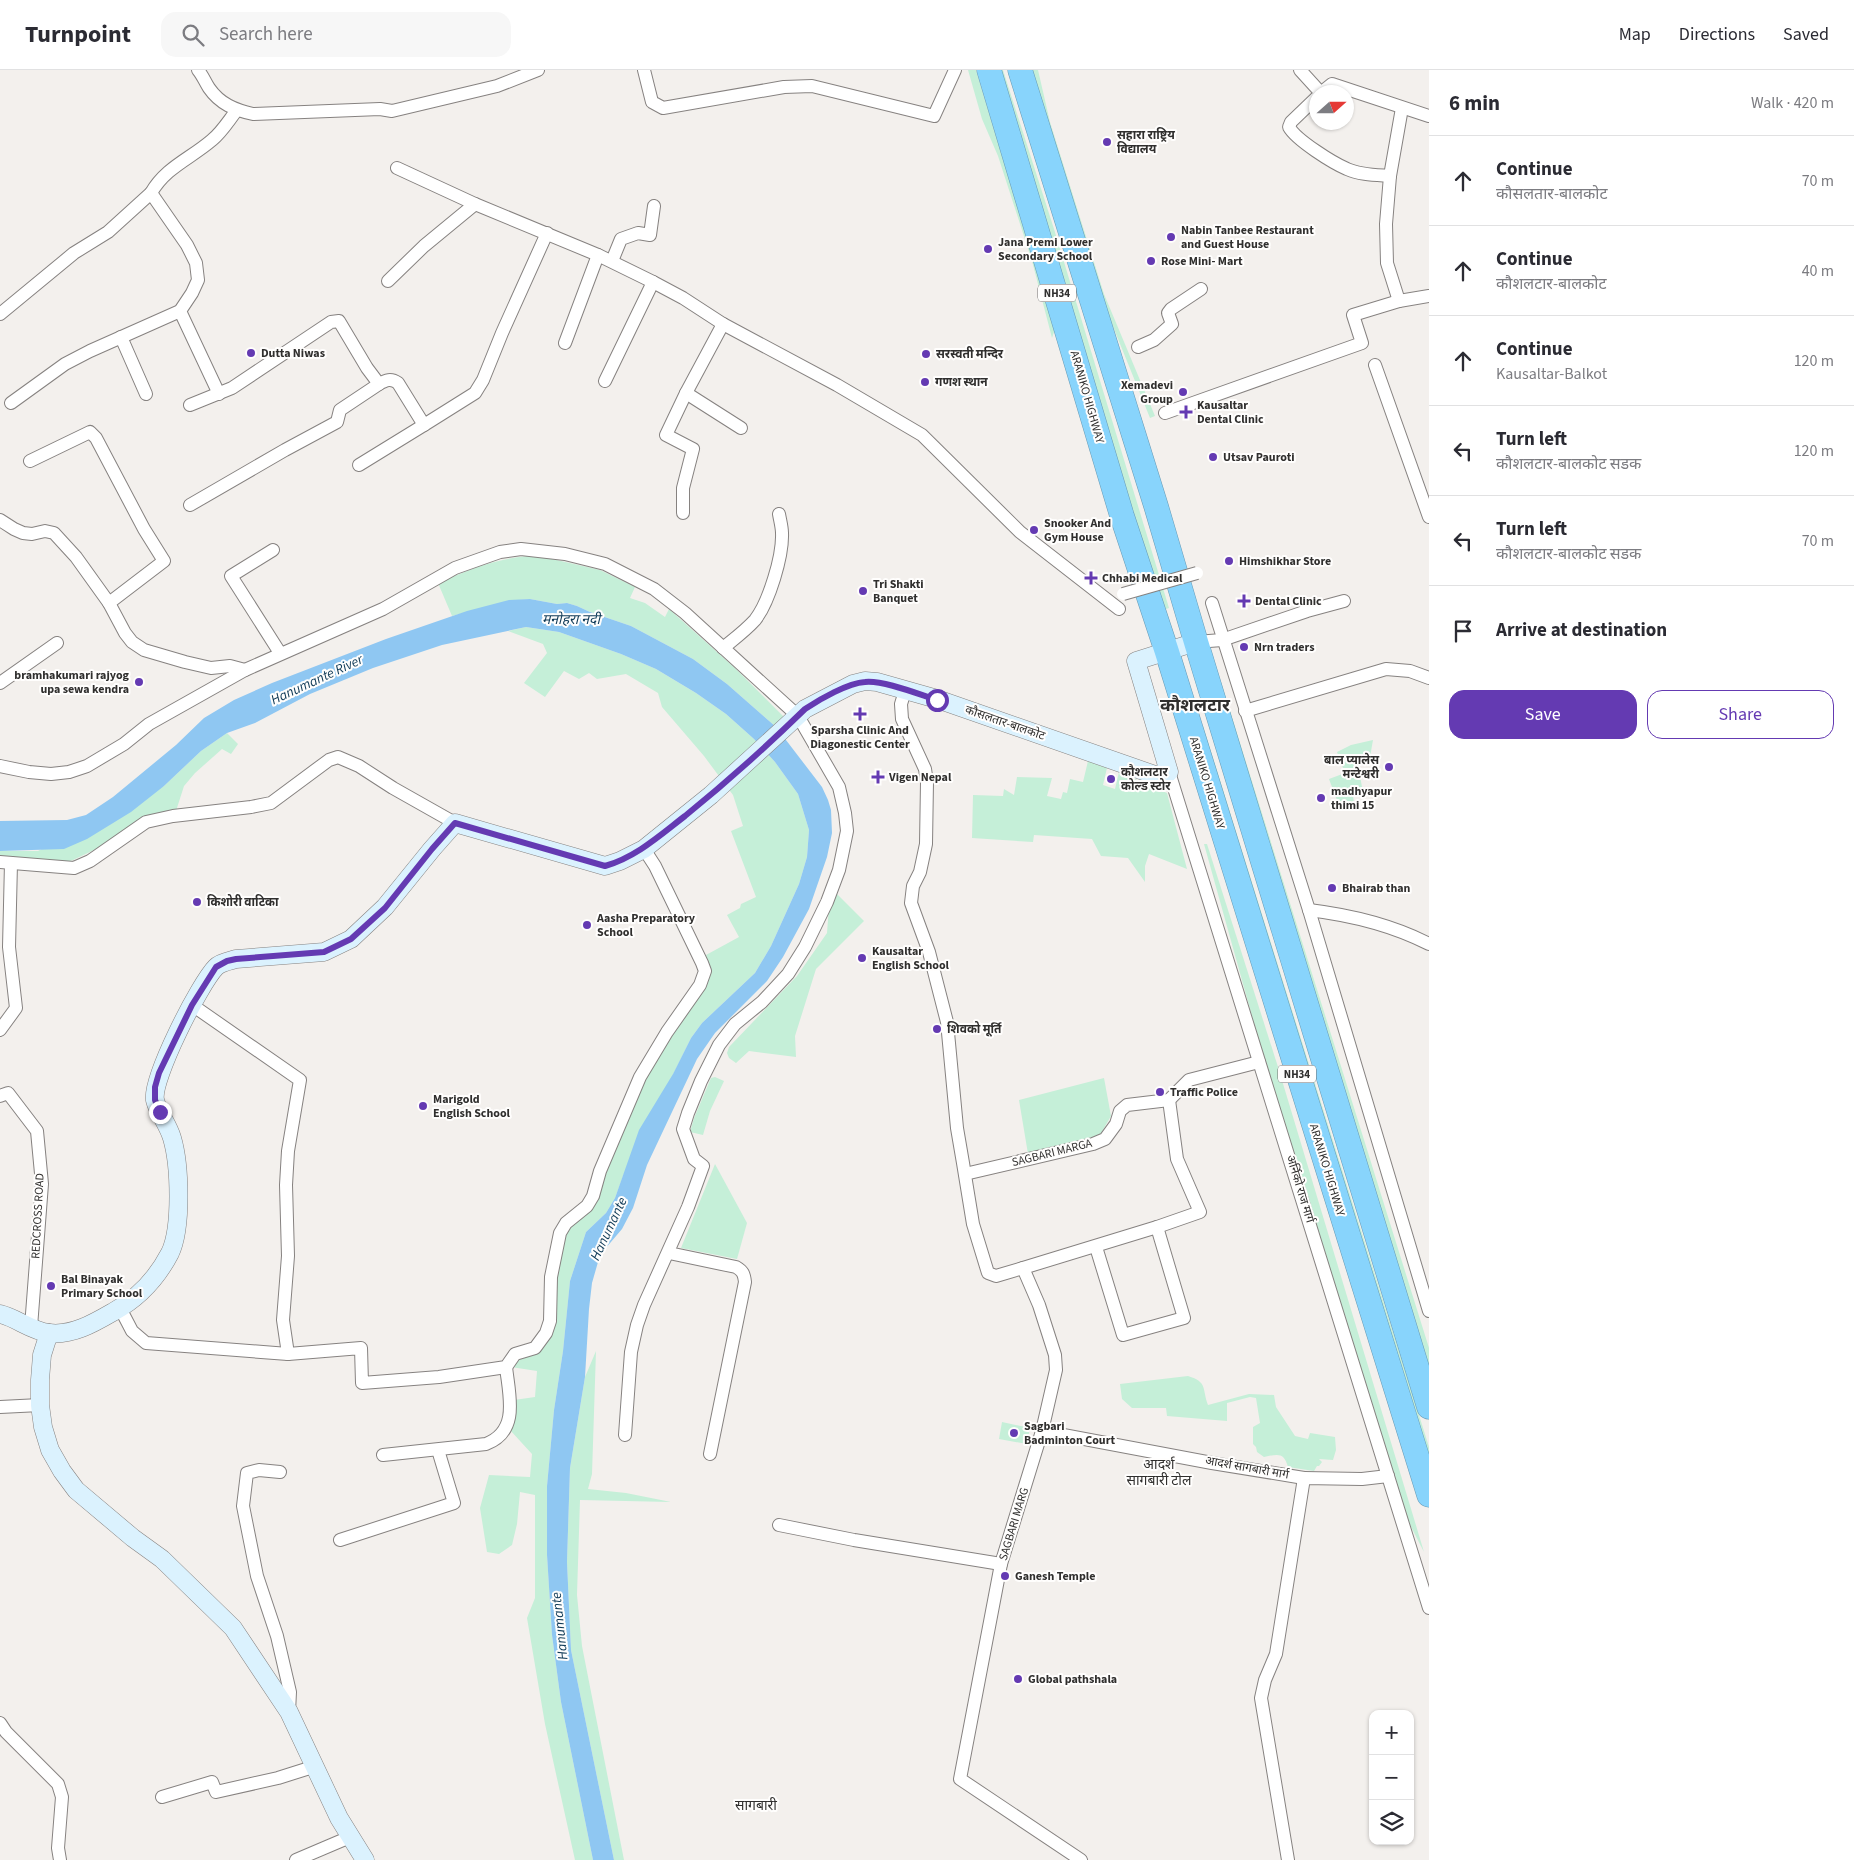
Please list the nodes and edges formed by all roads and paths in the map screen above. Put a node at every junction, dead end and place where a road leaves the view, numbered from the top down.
1 (198, 70) edge
2 (538, 70) edge
3 (644, 70) edge
4 (955, 70) edge
5 (990, 70) edge
6 (1020, 70) edge
7 (1300, 70) edge
8 (1314, 85) edge
9 (1354, 92) edge
10 (1309, 105) edge
11 (1402, 108) junction
12 (237, 110) junction
13 (1429, 116) edge
14 (397, 168) dead end
15 (1390, 176) junction
16 (151, 193) junction
17 (476, 204) junction
18 (654, 206) dead end
19 (547, 233) junction
20 (598, 255) junction
21 (612, 261) junction
22 (388, 281) dead end
23 (653, 282) junction
24 (1200, 289) dead end
25 (1429, 296) edge
26 (1398, 301) junction
27 (180, 311) junction
28 (0, 314) edge
29 (723, 324) junction
30 (121, 336) junction
31 (565, 343) dead end
32 (1138, 347) dead end
33 (1375, 365) dead end
34 (605, 381) dead end
35 (379, 384) junction
36 (686, 393) junction
37 (146, 394) dead end
38 (219, 394) junction
39 (11, 403) dead end
40 (190, 405) dead end
41 (1165, 413) dead end
42 (424, 425) junction
43 (742, 428) dead end
44 (30, 461) dead end
45 (359, 465) dead end
46 (190, 505) dead end
47 (683, 513) dead end
48 (779, 514) dead end
49 (1429, 517) edge
50 (0, 520) edge
51 (273, 550) dead end
52 (1197, 573) dead end
53 (1123, 594) dead end
54 (1344, 601) dead end
55 (109, 603) junction
56 (1212, 603) dead end
57 (1119, 610) dead end
58 (1222, 640) junction
59 (1196, 642) junction
60 (58, 643) dead end
61 (723, 648) junction
62 (1167, 652) junction
63 (280, 653) junction
64 (245, 670) junction
65 (1429, 678) edge
66 (0, 683) edge
67 (905, 691) junction
68 (1245, 712) junction
69 (794, 720) junction
70 (0, 766) edge
71 (1169, 772) junction
72 (455, 823) junction
73 (644, 849) junction
74 (6, 862) edge
75 (1309, 910) junction
76 (1429, 944) edge
77 (192, 1005) junction
78 (0, 1030) edge
79 (1260, 1062) junction
80 (0, 1096) edge
81 (1169, 1100) junction
82 (965, 1174) junction
83 (1157, 1227) junction
84 (1096, 1247) junction
85 (669, 1253) junction
86 (1023, 1268) junction
87 (120, 1308) junction
88 (1429, 1311) edge
89 (0, 1314) edge
90 (31, 1327) junction
91 (49, 1333) junction
92 (288, 1354) junction
93 (506, 1367) junction
94 (40, 1405) junction
95 (0, 1407) edge
96 (1429, 1407) edge
97 (1042, 1431) junction
98 (624, 1435) dead end
99 (438, 1450) junction
100 (710, 1454) dead end
101 (384, 1455) dead end
102 (280, 1472) dead end
103 (1388, 1476) junction
104 (1304, 1478) junction
105 (1429, 1495) edge
106 (779, 1525) dead end
107 (340, 1540) dead end
108 (1001, 1564) junction
109 (1429, 1608) edge
110 (289, 1712) junction
111 (0, 1723) edge
112 (316, 1766) junction
113 (162, 1797) dead end
114 (350, 1836) junction
115 (60, 1860) edge
116 (296, 1860) edge
117 (365, 1860) edge
118 (1081, 1860) edge
119 (1288, 1860) edge

1 - 12 street
2 - 12 street
3 - 4 street
5 - 62 highway, ARANIKO HIGHWAY / NH34
6 - 59 highway, NH34
7 - 8 street
9 - 11 street
10 - 15 street
11 - 13 street
11 - 15 street
12 - 16 street
14 - 17 street
15 - 26 street
16 - 27 street
16 - 28 street
17 - 19 street
17 - 22 street
18 - 21 street
19 - 20 street
19 - 42 street
20 - 21 street
20 - 31 street
21 - 23 street
23 - 29 street
23 - 34 street
24 - 32 street
25 - 26 street
26 - 41 street
27 - 30 street
27 - 38 street
29 - 36 street
29 - 57 street
30 - 37 street
30 - 39 street
33 - 49 street
35 - 38 street
35 - 42 street
35 - 46 street
36 - 43 street
36 - 47 street
38 - 40 street
42 - 45 street
44 - 55 street
48 - 61 street
50 - 55 street
51 - 63 street
52 - 53 street, bridge
54 - 58 street
55 - 64 street
56 - 58 street
58 - 59 street
58 - 68 street
59 - 62 main road
59 - 96 highway, NH34
60 - 66 street
61 - 63 street
61 - 69 street
62 - 71 main road
62 - 105 highway, ARANIKO HIGHWAY / NH34
63 - 64 street
64 - 70 street
65 - 68 street
67 - 69 main road, कौसलतार-बालकोट
67 - 71 main road, कौसलतार-बालकोट
67 - 82 street
68 - 75 street
69 - 73 main road, कौसलतार-बालकोट
69 - 85 street
71 - 79 street, अर्निको राज मार्ग
72 - 73 main road, कौसलतार-बालकोट
72 - 74 street
72 - 77 main road
73 - 93 street
74 - 78 street
75 - 76 street
75 - 88 street
77 - 87 main road
77 - 92 street
79 - 81 street
79 - 103 street, अर्निको राज मार्ग
80 - 90 street, REDCROSS ROAD
81 - 82 street, SAGBARI MARGA
81 - 83 street
82 - 86 street
83 - 84 street
83 - 84 street
84 - 86 street
85 - 98 street
85 - 100 street
86 - 97 street, SAGBARI MARG
87 - 91 main road
87 - 92 street
89 - 90 main road
90 - 91 main road
91 - 94 main road
92 - 93 street
93 - 99 street
94 - 95 street
94 - 110 main road
97 - 104 street, आदर्श सागबारी मार्ग
97 - 108 street, SAGBARI MARG
99 - 101 street
99 - 107 street
102 - 110 street
103 - 104 street, आदर्श सागबारी मार्ग
103 - 109 street, अर्निको राज मार्ग
104 - 119 street
106 - 108 street
108 - 118 street, SAGBARI MARG
110 - 112 main road
111 - 115 street
112 - 113 street
112 - 114 main road
114 - 116 street
114 - 117 main road

